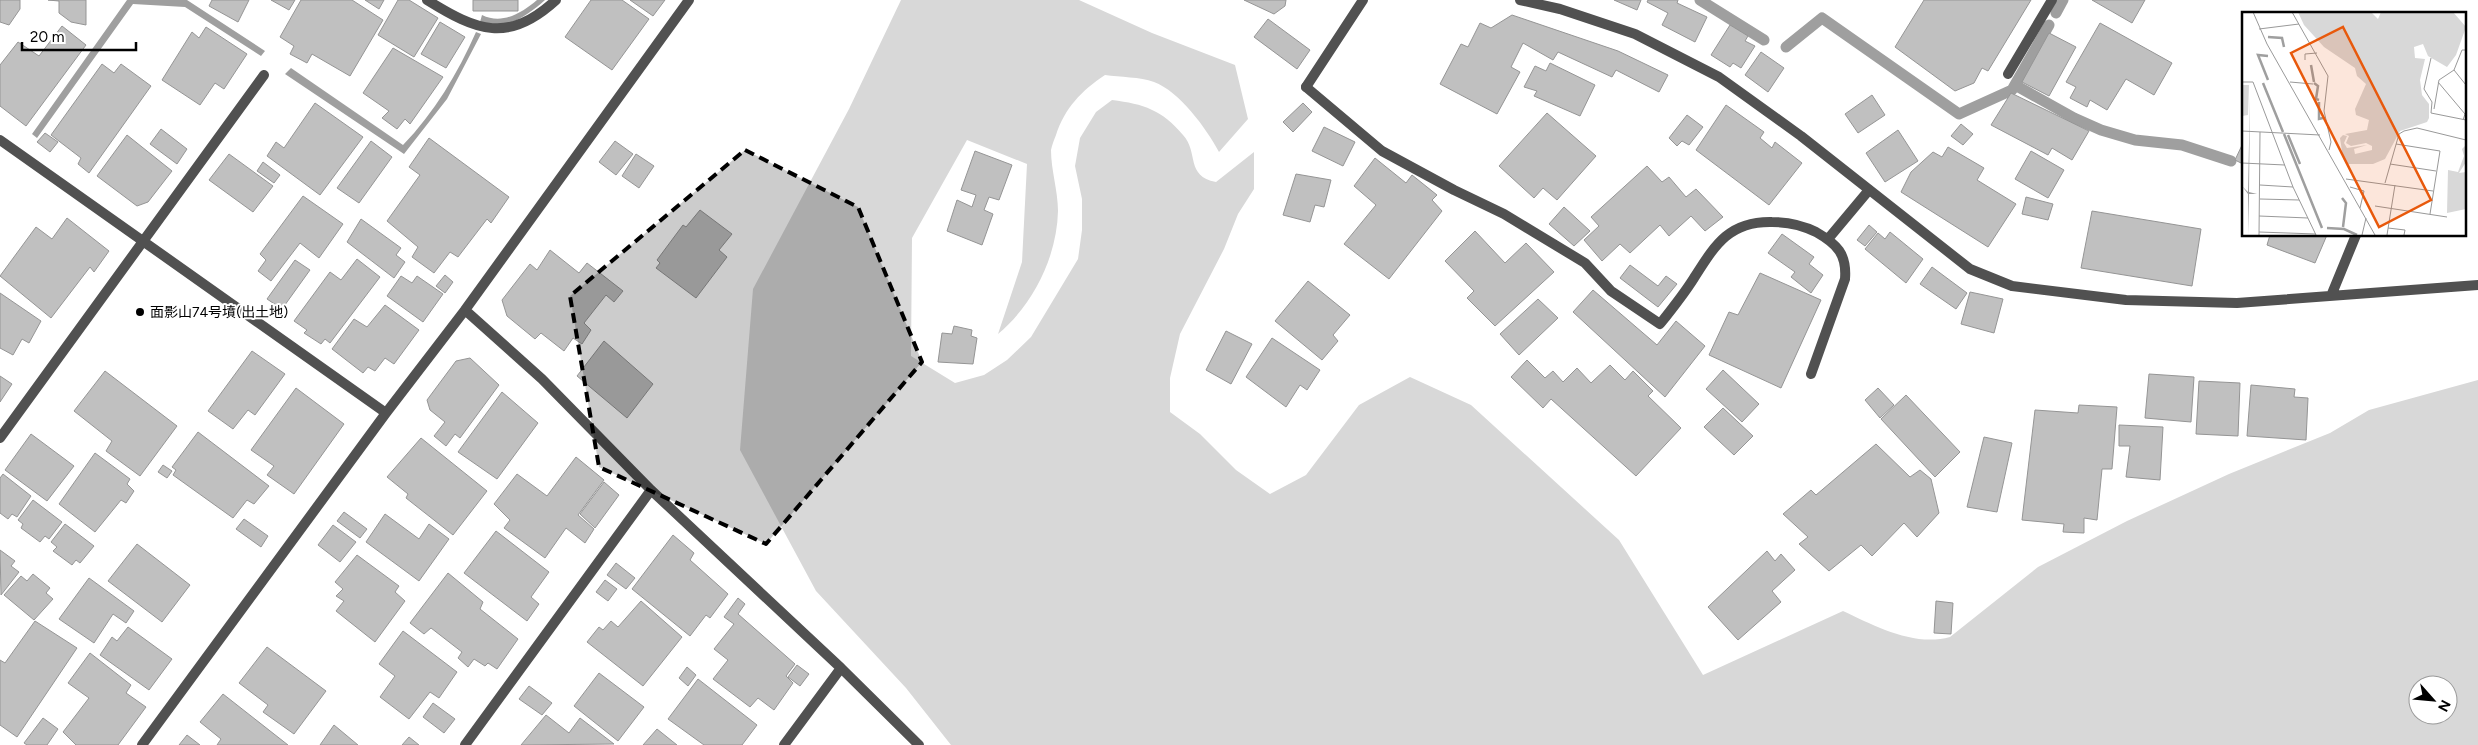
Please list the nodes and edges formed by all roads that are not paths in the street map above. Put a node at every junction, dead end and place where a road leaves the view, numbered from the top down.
1 (427, 0) edge
2 (556, 0) edge
3 (689, 0) edge
4 (1363, 0) edge
5 (1520, 0) edge
6 (2052, 0) edge
7 (2008, 74) dead end
8 (264, 75) dead end
9 (0, 140) edge
10 (1869, 190) junction
11 (2356, 236) edge
12 (1828, 238) junction
13 (142, 242) junction
14 (2478, 285) edge
15 (2331, 296) junction
16 (465, 310) junction
17 (1811, 374) dead end
18 (386, 412) junction
19 (0, 438) edge
20 (651, 490) junction
21 (841, 668) junction
22 (142, 745) edge
23 (464, 745) edge
24 (784, 745) edge
25 (919, 745) edge

1 - 2 street
3 - 16 street
4 - 12 street
5 - 10 street
6 - 7 street
8 - 13 street
9 - 13 street
10 - 12 street
10 - 15 street
11 - 15 street
12 - 17 street
13 - 18 street
13 - 19 street
14 - 15 street
16 - 18 street
16 - 20 street
18 - 22 street
20 - 21 street
20 - 23 street
21 - 24 street
21 - 25 street

